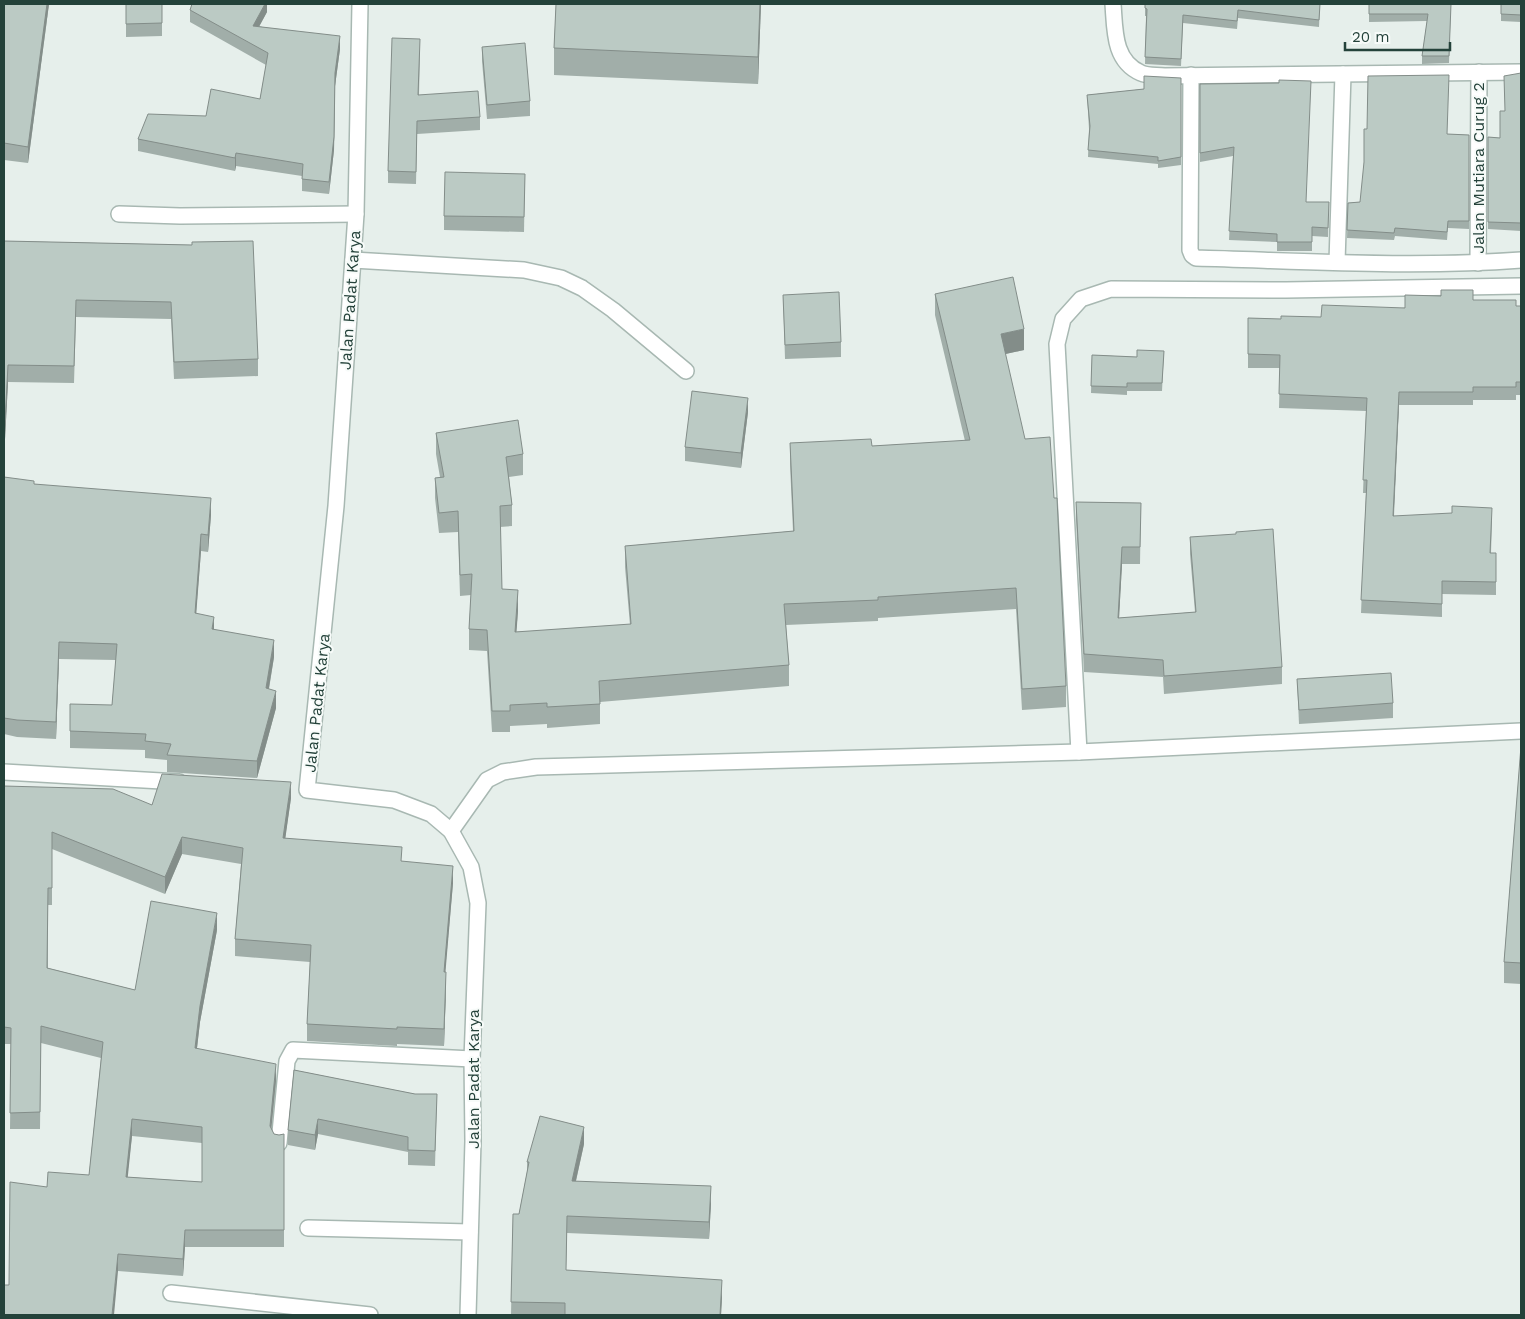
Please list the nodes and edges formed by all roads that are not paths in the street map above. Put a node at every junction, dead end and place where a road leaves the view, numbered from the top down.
1 (360, 4) edge
2 (1113, 4) edge
3 (1479, 72) junction
4 (1521, 72) edge
5 (1343, 74) junction
6 (1191, 76) junction
7 (119, 214) dead end
8 (356, 214) junction
9 (353, 260) junction
10 (1521, 260) edge
11 (1337, 262) junction
12 (1478, 263) junction
13 (1521, 286) edge
14 (686, 371) dead end
15 (1521, 731) edge
16 (1079, 752) junction
17 (4, 772) edge
18 (190, 783) edge
19 (288, 789) edge
20 (307, 790) junction
21 (451, 832) junction
22 (472, 1059) junction
23 (279, 1143) edge
24 (308, 1228) dead end
25 (470, 1232) junction
26 (171, 1293) dead end
27 (370, 1315) edge
28 (468, 1315) edge

1 - 8 street, Jalan Padat Karya
2 - 6 street, Jalan Mutiara Curug 2
3 - 4 street, Jalan Mutiara Curug 2
3 - 5 street, Jalan Mutiara Curug 2
3 - 12 street, Jalan Mutiara Curug 2
5 - 6 street, Jalan Mutiara Curug 2
5 - 11 street
6 - 11 street, Jalan Mutiara Curug 2
7 - 8 street
8 - 9 street, Jalan Padat Karya
9 - 14 street
9 - 20 street, Jalan Padat Karya
10 - 12 street, Jalan Mutiara Curug 2
11 - 12 street, Jalan Mutiara Curug 2
13 - 16 street
15 - 16 street
16 - 21 street
17 - 18 street
19 - 20 street
20 - 21 street, Jalan Padat Karya
21 - 22 street, Jalan Padat Karya
22 - 23 street
22 - 25 street, Jalan Padat Karya
24 - 25 street
25 - 28 street, Jalan Padat Karya
26 - 27 street

